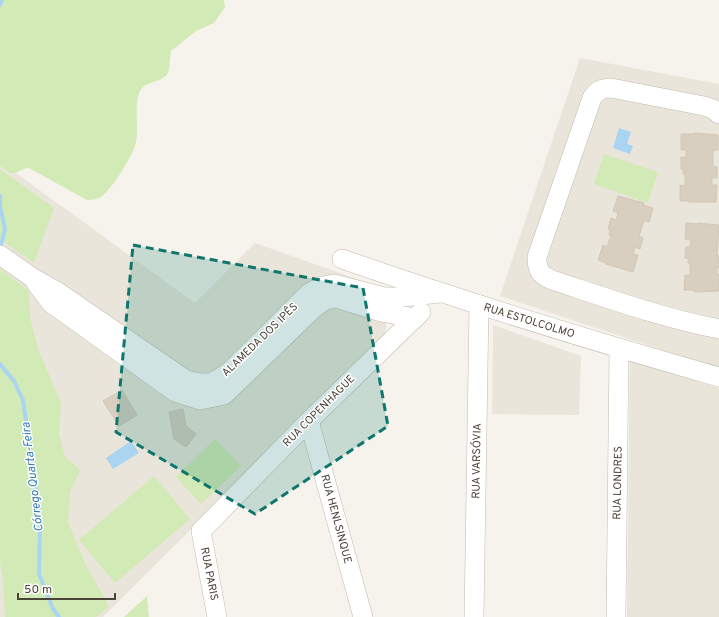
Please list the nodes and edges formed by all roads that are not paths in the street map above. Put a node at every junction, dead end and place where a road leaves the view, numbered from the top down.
1 (719, 114) edge
2 (3, 257) edge
3 (342, 260) dead end
4 (335, 291) junction
5 (440, 293) junction
6 (402, 297) junction
7 (479, 305) junction
8 (396, 315) junction
9 (415, 318) junction
10 (719, 327) edge
11 (620, 349) junction
12 (719, 377) edge
13 (309, 421) junction
14 (201, 531) joint
15 (217, 617) edge
16 (363, 617) edge
17 (474, 617) edge
18 (616, 617) edge

1 - 10 street
2 - 4 street, ALAMEDA DOS IPÊS
3 - 5 street, RUA ESTOLCOLMO
4 - 6 street
4 - 8 street
5 - 6 street
5 - 7 street, RUA ESTOLCOLMO
5 - 9 street, RUA COPENHAGUE
6 - 8 street
7 - 11 street, RUA ESTOLCOLMO
7 - 17 street, RUA VARSÓVIA
8 - 9 street
9 - 13 street, RUA COPENHAGUE
11 - 12 street, RUA ESTOLCOLMO
11 - 18 street, RUA LONDRES
13 - 14 street, RUA COPENHAGUE
13 - 16 street, RUA HENLSINQUE
14 - 15 street, RUA PARIS

